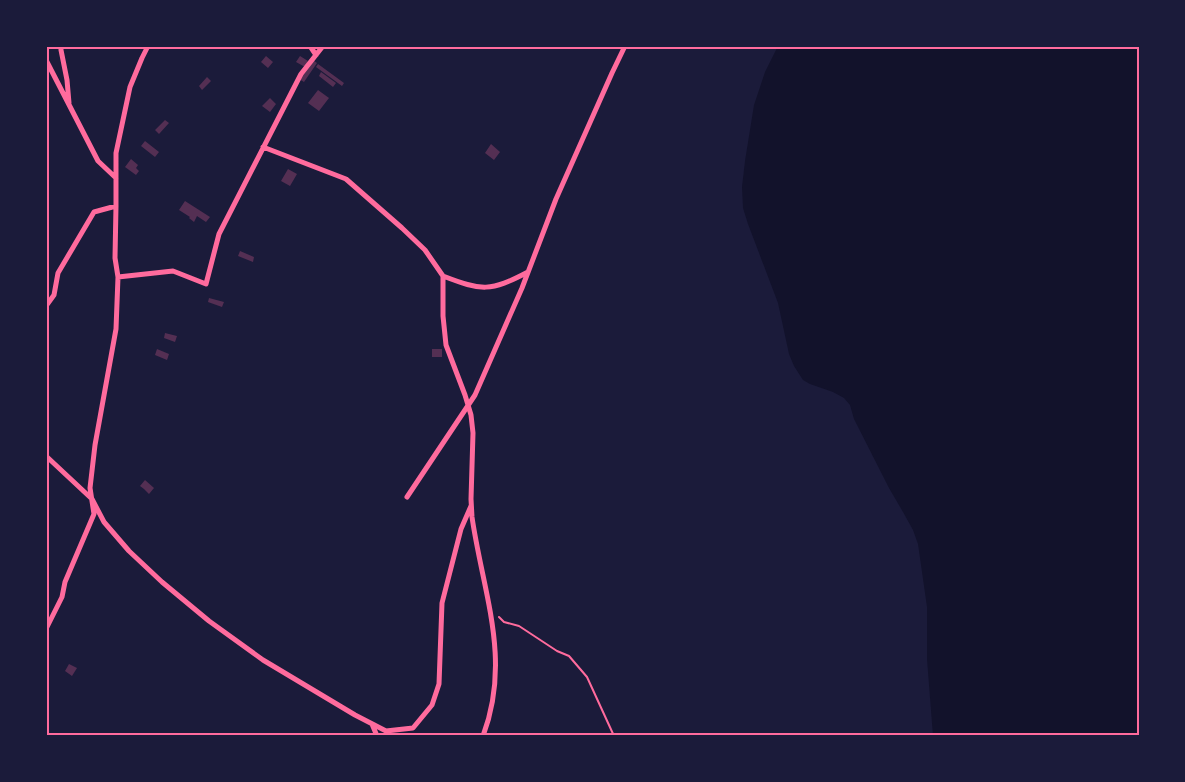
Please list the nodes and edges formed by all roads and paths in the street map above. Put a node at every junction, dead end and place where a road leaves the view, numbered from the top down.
1 (61, 46) edge
2 (148, 46) edge
3 (310, 46) edge
4 (323, 46) edge
5 (625, 46) edge
6 (316, 55) junction
7 (46, 60) edge
8 (69, 106) junction
9 (263, 147) junction
10 (116, 178) junction
11 (116, 206) junction
12 (528, 272) junction
13 (443, 276) junction
14 (118, 277) junction
15 (46, 306) edge
16 (468, 406) junction
17 (46, 456) edge
18 (407, 497) dead end
19 (92, 499) junction
20 (471, 506) junction
21 (490, 609) junction
22 (46, 630) edge
23 (372, 724) junction
24 (377, 736) edge
25 (483, 736) edge
26 (614, 736) edge

1 - 8 street
2 - 10 street
3 - 6 street
4 - 6 street
5 - 12 street
6 - 9 street
7 - 8 street
8 - 10 street
9 - 13 street
9 - 14 street
10 - 11 street
11 - 14 street
11 - 15 street
12 - 13 street
12 - 16 street
13 - 16 street
14 - 19 street
16 - 18 street
16 - 20 street
17 - 19 street
19 - 22 street
19 - 23 street
20 - 21 street
20 - 23 street
21 - 25 street
21 - 26 path
23 - 24 street

